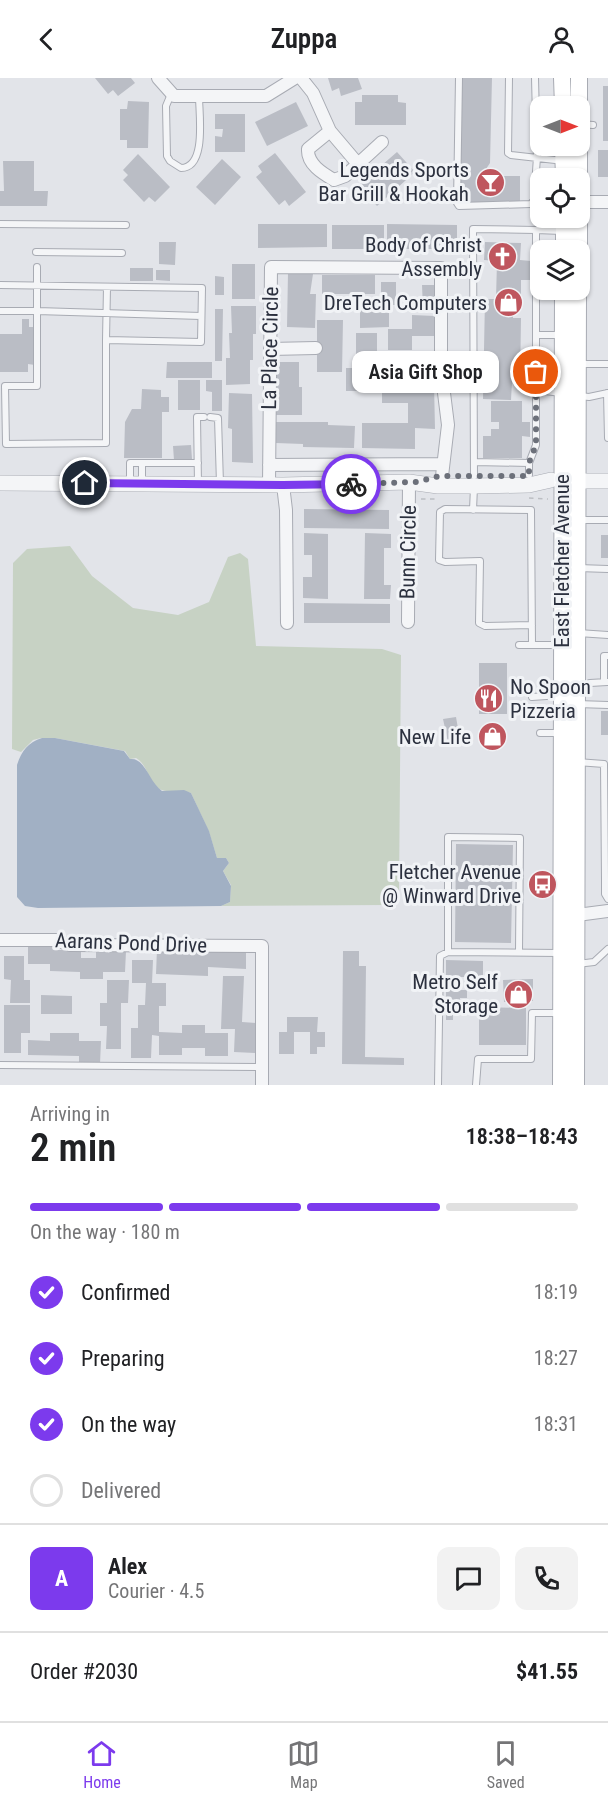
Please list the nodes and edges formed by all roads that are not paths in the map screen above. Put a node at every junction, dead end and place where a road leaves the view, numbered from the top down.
1 (158, 78) edge
2 (295, 78) edge
3 (301, 78) edge
4 (459, 78) edge
5 (509, 78) edge
6 (535, 78) edge
7 (562, 78) edge
8 (579, 78) edge
9 (171, 93) junction
10 (199, 96) junction
11 (562, 96) edge
12 (581, 96) edge
13 (330, 131) junction
14 (382, 142) dead end
15 (544, 156) edge
16 (537, 157) junction
17 (358, 164) junction
18 (590, 202) edge
19 (608, 202) edge
20 (0, 224) edge
21 (126, 225) dead end
22 (552, 228) edge
23 (536, 230) junction
24 (36, 252) dead end
25 (122, 253) dead end
26 (37, 267) dead end
27 (0, 285) edge
28 (37, 286) junction
29 (107, 287) junction
30 (563, 300) edge
31 (578, 300) edge
32 (0, 311) edge
33 (37, 311) junction
34 (107, 313) junction
35 (201, 316) junction
36 (536, 335) junction
37 (563, 335) junction
38 (106, 340) junction
39 (316, 348) dead end
40 (270, 349) junction
41 (578, 364) junction
42 (608, 364) edge
43 (402, 369) dead end
44 (441, 369) junction
45 (3, 385) edge
46 (536, 390) junction
47 (607, 393) edge
48 (570, 394) junction
49 (608, 438) edge
50 (142, 463) junction
51 (198, 463) junction
52 (269, 465) junction
53 (529, 469) junction
54 (442, 470) junction
55 (474, 475) junction
56 (564, 480) junction
57 (608, 481) edge
58 (413, 482) junction
59 (0, 483) edge
60 (136, 484) junction
61 (198, 484) junction
62 (220, 485) junction
63 (276, 485) junction
64 (473, 510) junction
65 (578, 520) junction
66 (608, 520) edge
67 (578, 567) junction
68 (608, 569) edge
69 (408, 622) dead end
70 (287, 623) dead end
71 (532, 625) junction
72 (577, 633) junction
73 (608, 635) edge
74 (519, 645) dead end
75 (532, 645) junction
76 (562, 645) junction
77 (608, 656) edge
78 (606, 682) edge
79 (572, 693) junction
80 (532, 697) dead end
81 (608, 705) edge
82 (540, 733) dead end
83 (569, 733) junction
84 (569, 762) junction
85 (606, 765) edge
86 (608, 898) edge
87 (608, 911) edge
88 (569, 919) junction
89 (0, 940) edge
90 (608, 949) edge
91 (519, 951) junction
92 (448, 952) junction
93 (562, 953) junction
94 (577, 964) junction
95 (562, 1013) junction
96 (0, 1065) edge
97 (262, 1066) junction
98 (262, 1085) edge
99 (438, 1085) edge
100 (476, 1085) edge
101 (561, 1085) edge
102 (576, 1085) edge

1 - 9 street
2 - 10 street
3 - 13 street
4 - 16 lane
5 - 16 lane
6 - 16 lane
7 - 11 main road
8 - 12 main road
9 - 10 street
9 - 10 lane
13 - 17 street
13 - 17 street
14 - 17 street
15 - 16 lane
18 - 19 street
20 - 21 lane
22 - 23 lane
23 - 36 lane
23 - 55 lane
24 - 25 lane
26 - 28 lane
27 - 28 lane
28 - 29 lane
28 - 33 lane
29 - 34 lane
29 - 35 lane
30 - 37 main road, East Fletcher Avenue
31 - 41 main road, East Fletcher Avenue
32 - 33 lane
33 - 34 lane
33 - 45 lane
34 - 35 lane
34 - 38 lane
35 - 38 lane
36 - 37 lane
36 - 46 lane
37 - 48 main road, East Fletcher Avenue
38 - 45 lane
39 - 40 street
40 - 44 street, La Place Circle
40 - 52 street, La Place Circle
41 - 42 lane
41 - 48 main road, East Fletcher Avenue
43 - 44 street
44 - 54 street, La Place Circle
46 - 48 lane
46 - 53 lane
47 - 48 lane
47 - 49 lane
48 - 56 main road, East Fletcher Avenue
50 - 51 lane
50 - 60 lane
50 - 60 lane
51 - 61 lane
51 - 62 lane
52 - 54 street
52 - 63 street, La Place Circle
53 - 55 street
53 - 56 street
54 - 55 street
54 - 58 street
55 - 56 street
55 - 58 street
55 - 64 lane
56 - 57 street
56 - 65 main road, East Fletcher Avenue
56 - 76 main road, East Fletcher Avenue
58 - 63 street
58 - 69 street, Bunn Circle
59 - 60 street
60 - 61 street
61 - 62 street
62 - 63 street
63 - 70 street
64 - 71 lane
64 - 71 lane
65 - 66 lane
65 - 67 main road, East Fletcher Avenue
67 - 68 lane
67 - 72 main road, East Fletcher Avenue
71 - 75 lane
72 - 73 lane
72 - 79 main road, East Fletcher Avenue
74 - 75 lane
75 - 76 lane
76 - 79 main road, East Fletcher Avenue
77 - 78 lane
78 - 79 lane
79 - 80 lane
79 - 81 lane
79 - 83 main road, East Fletcher Avenue
82 - 83 lane
83 - 84 main road, East Fletcher Avenue
84 - 85 lane
84 - 88 main road, East Fletcher Avenue
85 - 86 lane
87 - 88 street
88 - 93 main road, East Fletcher Avenue
88 - 94 main road, East Fletcher Avenue
89 - 97 street, Aarans Pond Drive
90 - 94 lane
91 - 92 lane
91 - 92 lane
91 - 93 lane
92 - 99 lane
93 - 95 main road, East Fletcher Avenue
94 - 102 main road, East Fletcher Avenue
95 - 100 lane
95 - 101 main road, East Fletcher Avenue
96 - 97 lane
97 - 98 street

